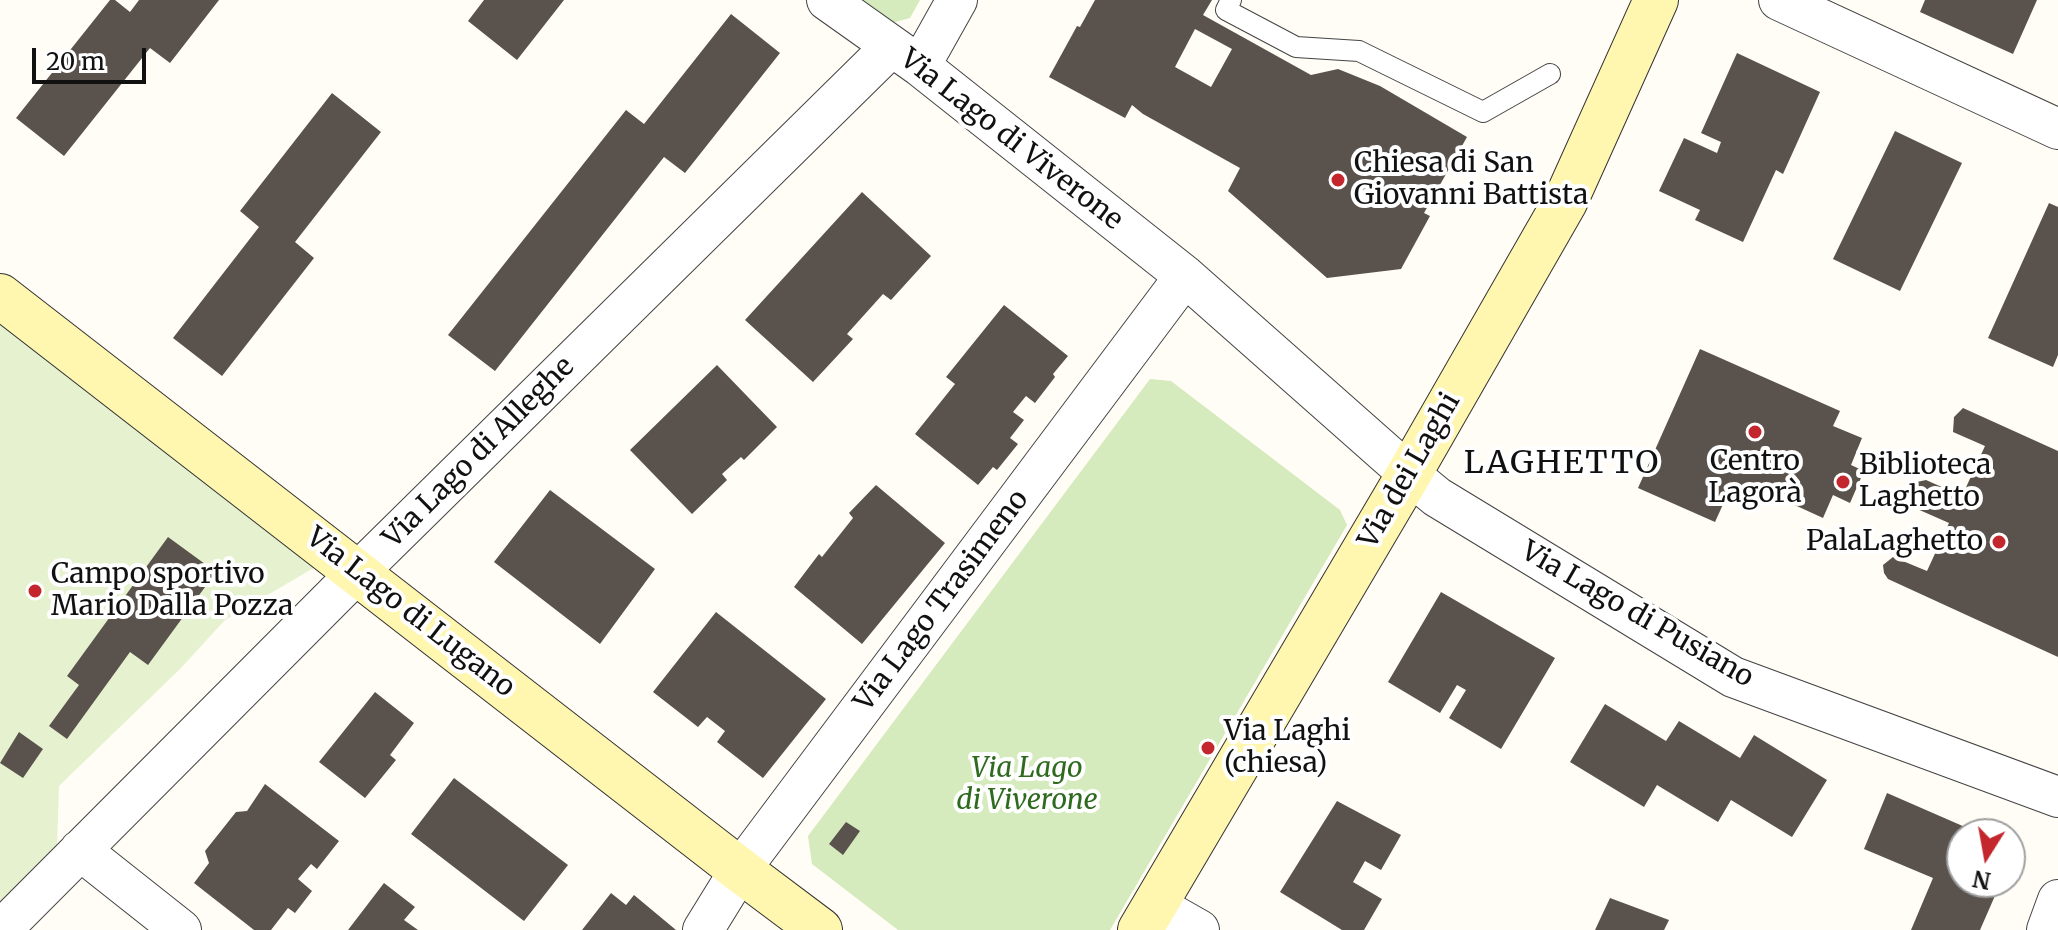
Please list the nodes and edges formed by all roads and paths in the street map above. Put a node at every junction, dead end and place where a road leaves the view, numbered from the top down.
1 (827, 0) edge
2 (957, 0) edge
3 (1231, 0) edge
4 (1656, 0) edge
5 (1779, 0) edge
6 (906, 57) junction
7 (1550, 74) dead end
8 (2058, 129) edge
9 (1185, 276) junction
10 (0, 296) edge
11 (1409, 474) junction
12 (358, 572) junction
13 (2058, 797) edge
14 (80, 850) junction
15 (740, 870) junction
16 (2058, 900) edge
17 (1147, 918) edge
18 (1, 930) edge
19 (181, 930) edge
20 (703, 930) edge
21 (820, 930) edge
22 (1199, 930) edge
23 (2047, 930) edge

1 - 6 street, Via Lago di Viverone
2 - 6 street, Via Lago di Alleghe
3 - 7 lane
4 - 11 street, Via dei Laghi
5 - 8 street
6 - 9 street, Via Lago di Viverone
6 - 12 street, Via Lago di Alleghe
9 - 11 street, Via Lago di Viverone
9 - 15 street, Via Lago Trasimeno
10 - 12 street, Via Lago di Lugano
11 - 13 street, Via Lago di Pusiano
11 - 17 street, Via dei Laghi
12 - 14 street, Via Lago di Alleghe
12 - 15 street, Via Lago di Lugano
14 - 18 street, Via Lago di Alleghe
14 - 19 street
15 - 20 street, Via Lago Trasimeno
15 - 21 street, Via Lago di Lugano
16 - 23 street
17 - 22 street

